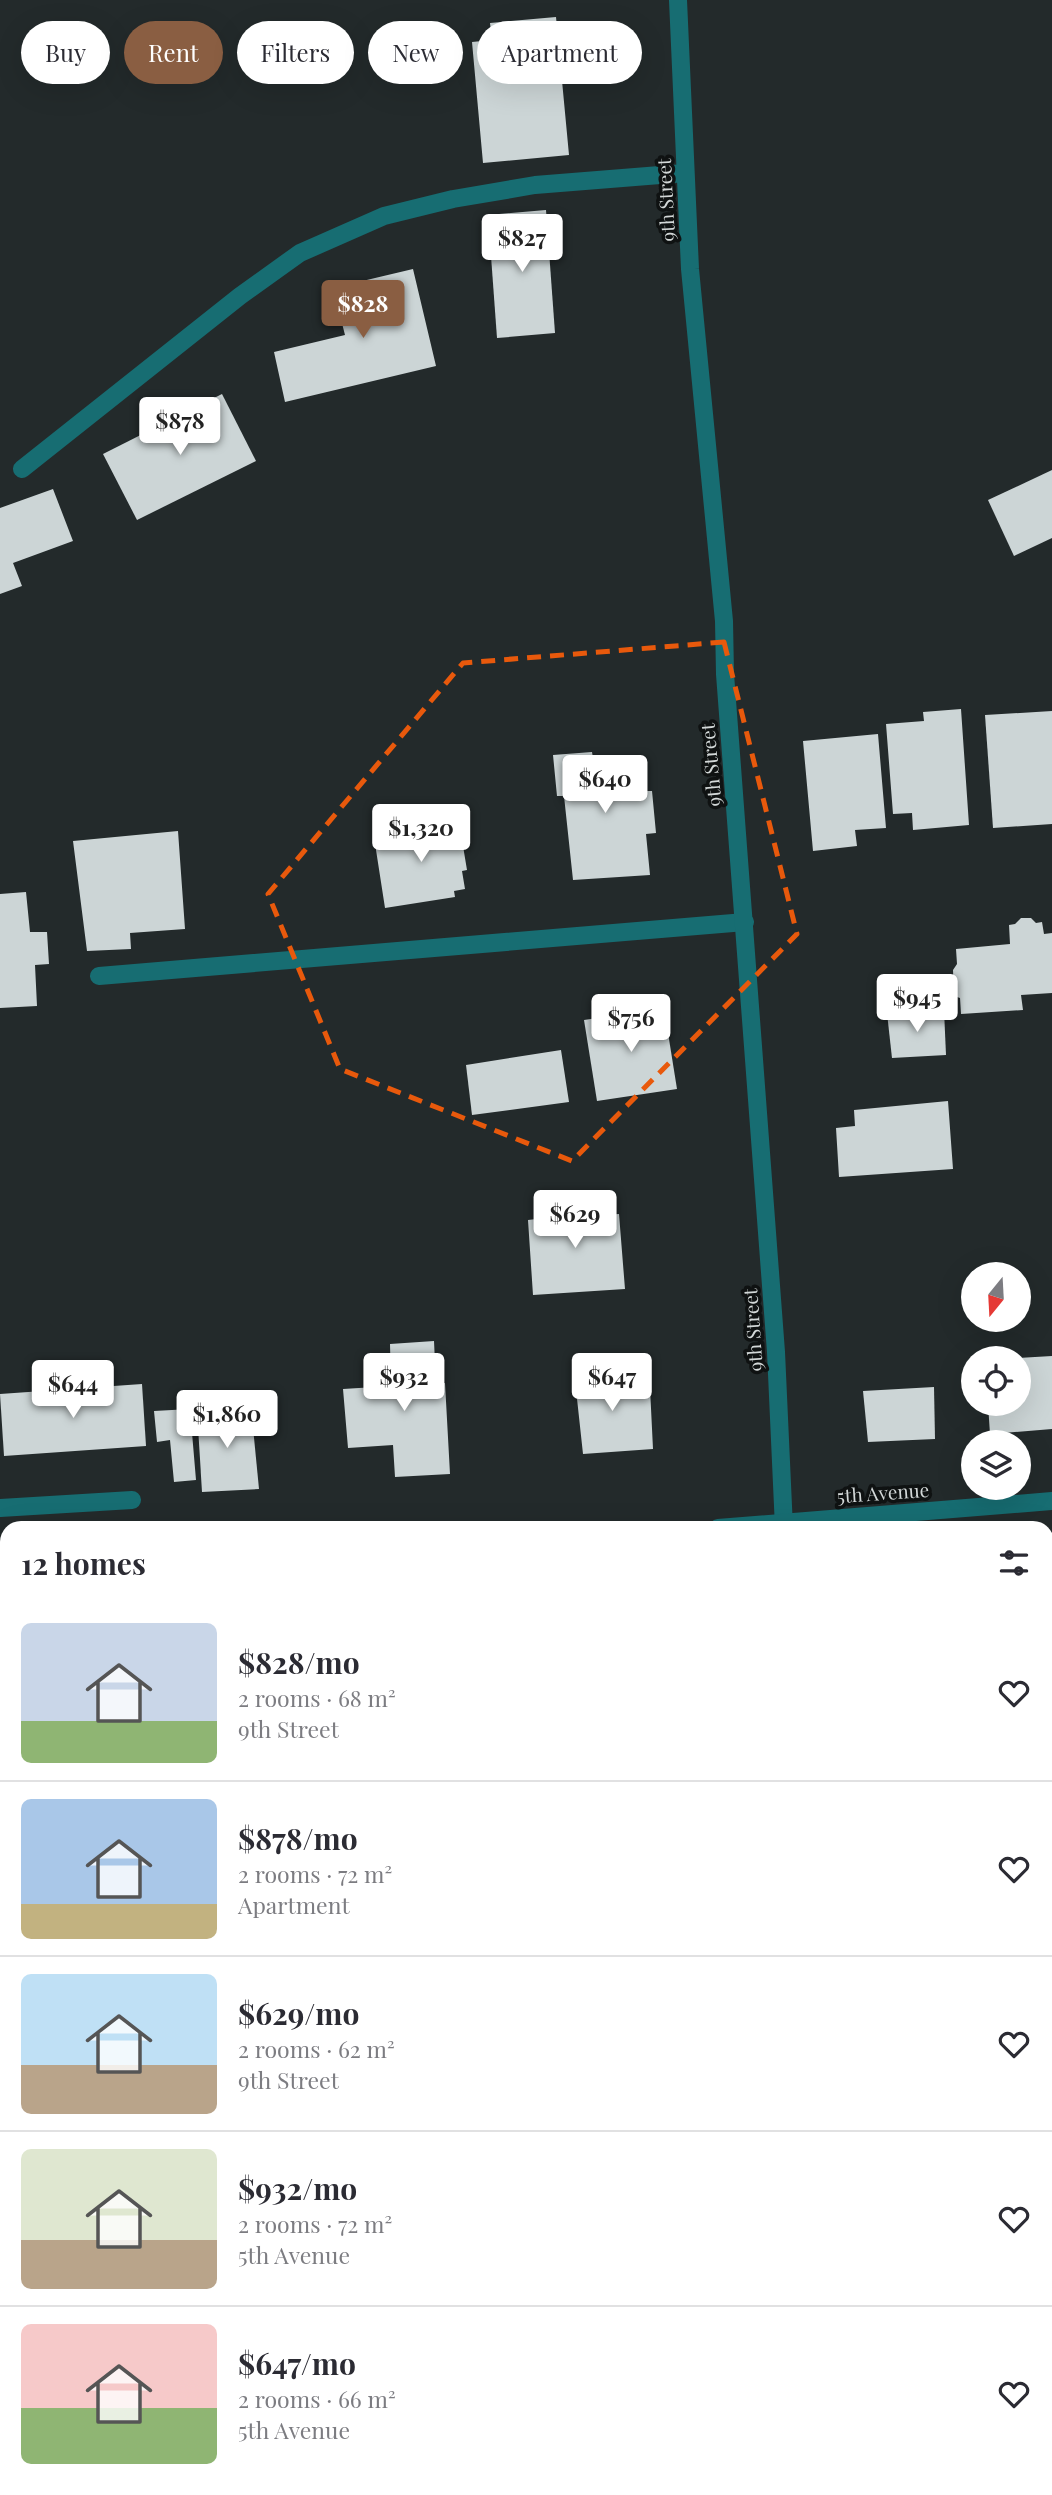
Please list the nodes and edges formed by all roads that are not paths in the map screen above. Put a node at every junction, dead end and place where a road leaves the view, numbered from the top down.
1 (678, 0) edge
2 (685, 173) junction
3 (22, 469) dead end
4 (745, 922) junction
5 (99, 976) dead end
6 (132, 1500) dead end
7 (1052, 1501) edge
8 (0, 1508) edge
9 (784, 1521) edge
10 (829, 1521) edge

1 - 2 street, 9th Street
2 - 3 street
2 - 4 street, 9th Street
4 - 5 street
4 - 9 street, 9th Street
6 - 8 street
7 - 10 street, 5th Avenue

